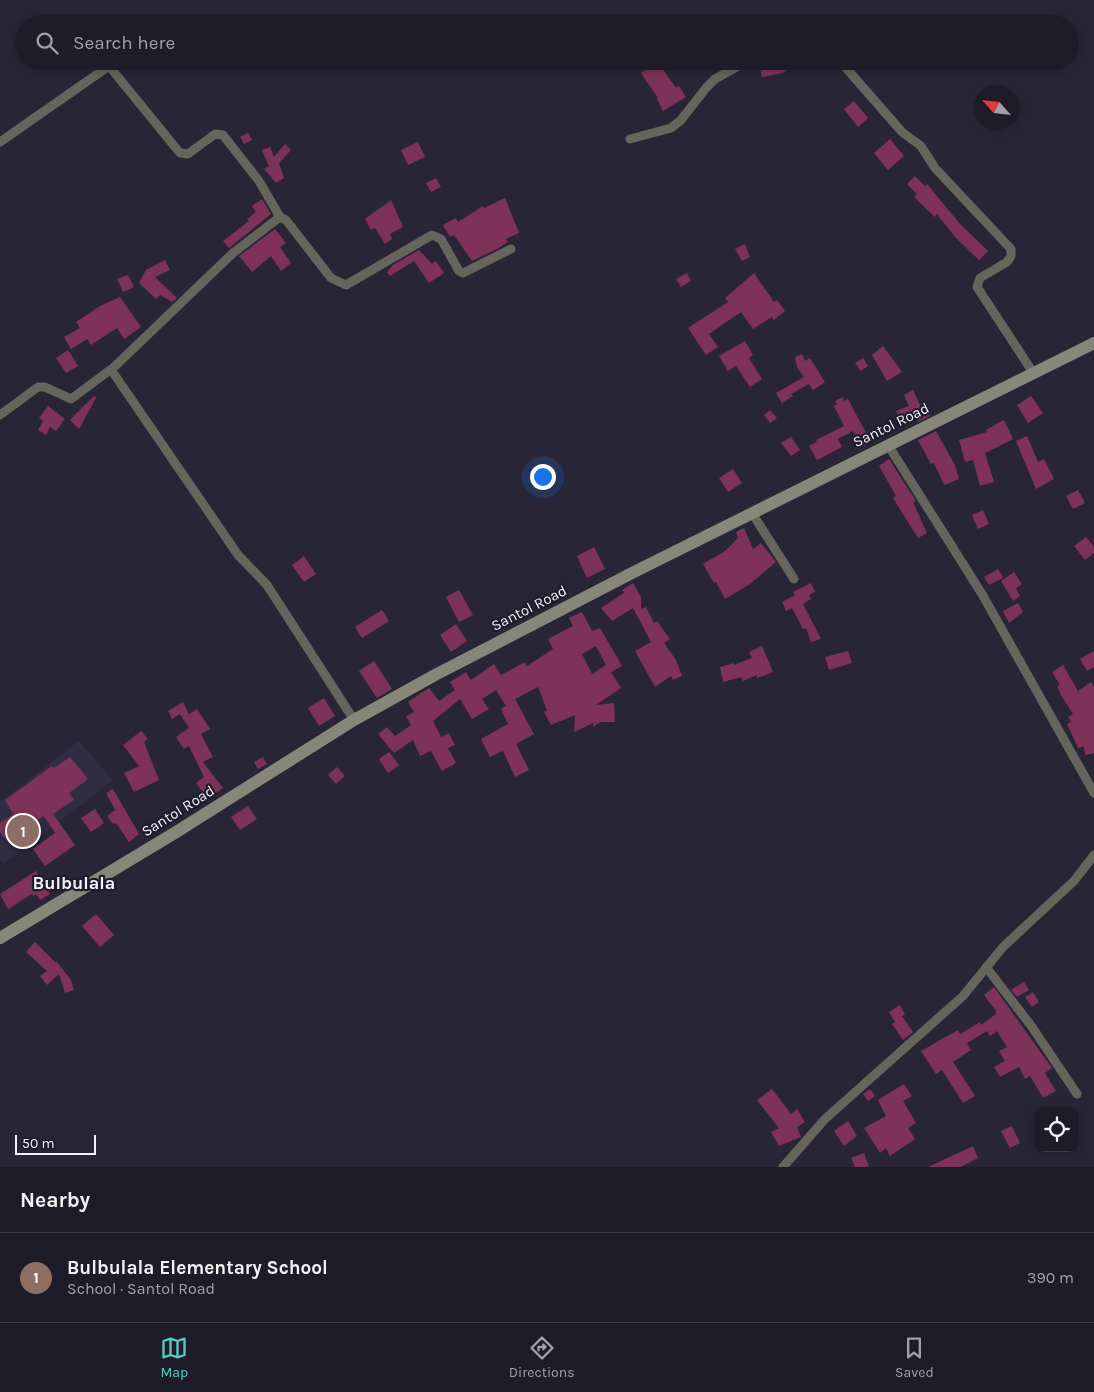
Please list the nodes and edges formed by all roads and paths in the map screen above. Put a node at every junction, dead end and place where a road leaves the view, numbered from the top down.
1 (103, 70) edge
2 (112, 70) edge
3 (731, 70) edge
4 (848, 70) edge
5 (630, 139) dead end
6 (0, 142) edge
7 (280, 217) junction
8 (511, 249) dead end
9 (1094, 343) edge
10 (111, 370) junction
11 (1034, 374) junction
12 (0, 415) edge
13 (888, 445) junction
14 (752, 513) junction
15 (794, 579) dead end
16 (354, 720) junction
17 (1094, 793) edge
18 (1094, 855) edge
19 (0, 938) edge
20 (986, 967) junction
21 (1077, 1094) dead end
22 (783, 1167) edge

1 - 6 street
2 - 7 street
3 - 5 street
4 - 11 street
7 - 8 street
7 - 10 street
9 - 11 main road, Santol Road
10 - 12 street
10 - 16 street
11 - 13 main road, Santol Road
13 - 14 main road, Santol Road
13 - 17 street
14 - 15 street
14 - 16 main road, Santol Road
16 - 19 main road, Santol Road
18 - 20 street
20 - 21 street
20 - 22 street

